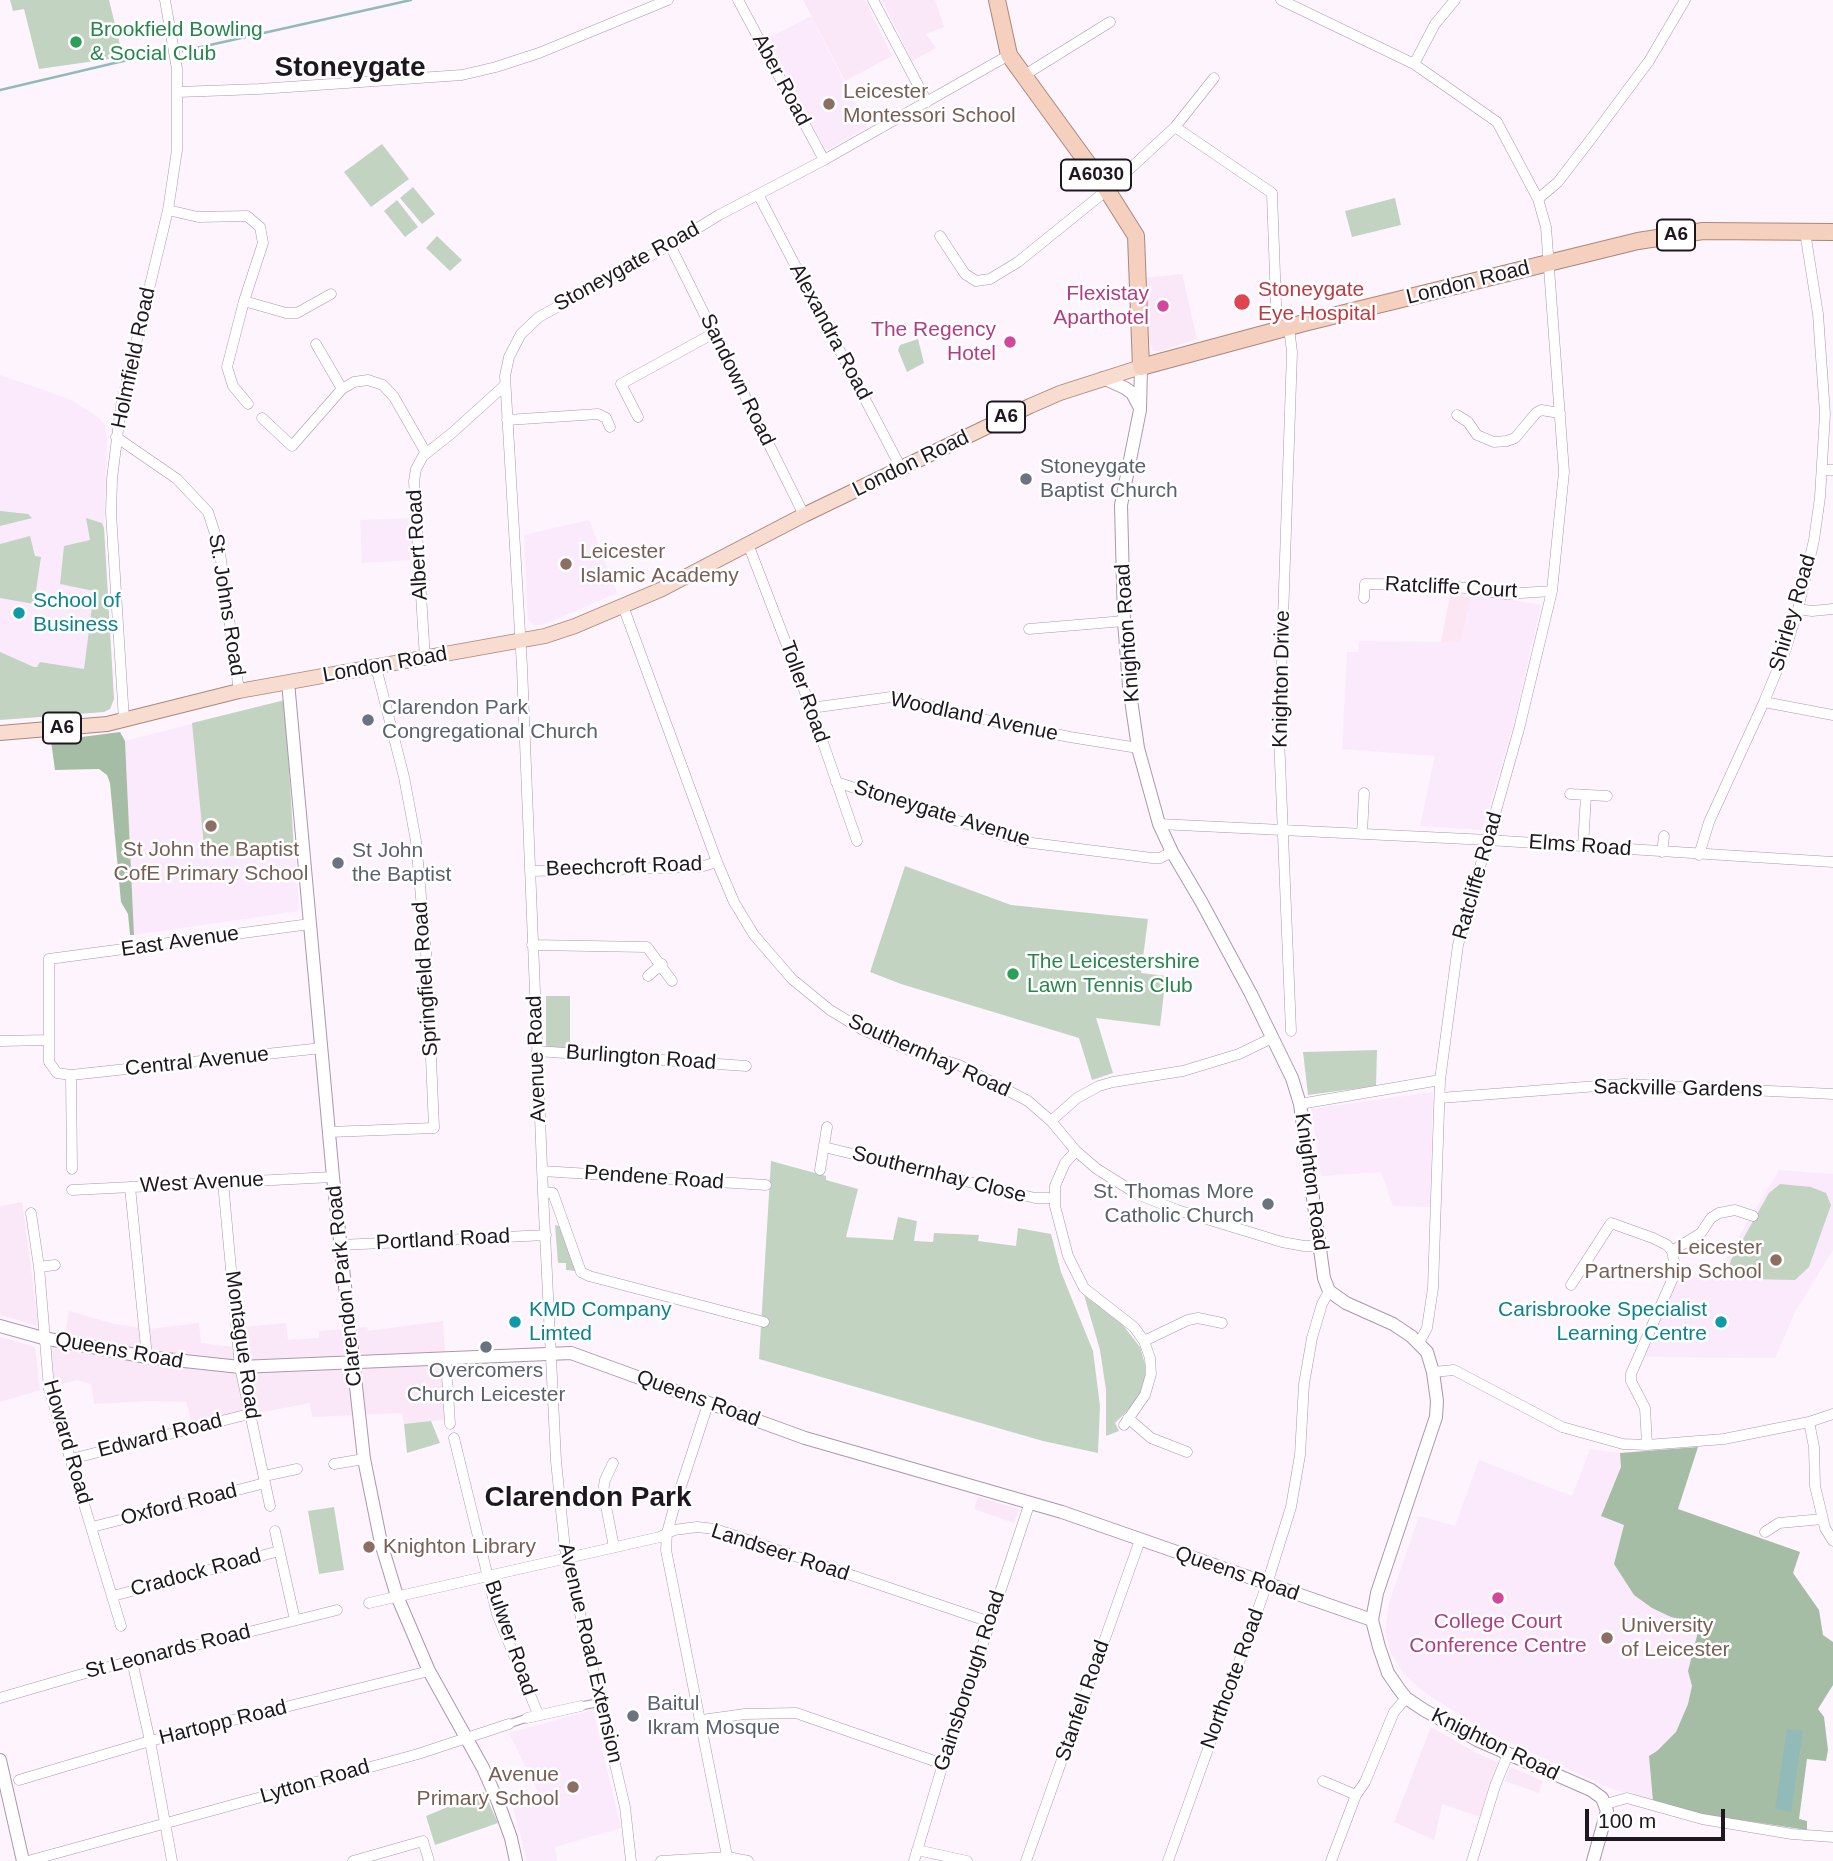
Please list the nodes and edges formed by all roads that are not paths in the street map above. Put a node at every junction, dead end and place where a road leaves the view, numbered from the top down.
1 (165, 0) edge
2 (668, 0) edge
3 (738, 0) edge
4 (873, 0) edge
5 (997, 0) edge
6 (1281, 0) edge
7 (1455, 0) edge
8 (1685, 0) edge
9 (1110, 22) dead end
10 (1009, 55) junction
11 (1413, 64) junction
12 (1023, 76) junction
13 (1214, 78) dead end
14 (178, 92) junction
15 (927, 102) junction
16 (1175, 127) junction
17 (824, 160) junction
18 (1107, 190) junction
19 (759, 196) junction
20 (1538, 198) junction
21 (168, 209) junction
22 (1805, 232) junction
23 (1833, 232) edge
24 (940, 236) dead end
25 (670, 245) junction
26 (1549, 262) junction
27 (331, 294) dead end
28 (244, 301) junction
29 (1283, 329) junction
30 (714, 333) junction
31 (316, 344) dead end
32 (1828, 359) edge
33 (1141, 366) junction
34 (1103, 378) junction
35 (504, 386) junction
36 (342, 389) junction
37 (248, 404) dead end
38 (1140, 410) junction
39 (1560, 413) junction
40 (1457, 415) dead end
41 (638, 417) dead end
42 (262, 418) dead end
43 (507, 420) junction
44 (610, 427) dead end
45 (116, 437) junction
46 (426, 453) junction
47 (901, 468) junction
48 (1827, 470) edge
49 (804, 515) junction
50 (747, 544) junction
51 (1552, 591) junction
52 (1364, 598) dead end
53 (623, 606) junction
54 (1798, 609) junction
55 (1833, 609) edge
56 (1124, 621) junction
57 (1029, 629) dead end
58 (520, 642) junction
59 (425, 659) junction
60 (376, 667) junction
61 (288, 682) junction
62 (239, 691) junction
63 (1764, 702) junction
64 (811, 708) junction
65 (1833, 715) edge
66 (124, 720) junction
67 (0, 733) edge
68 (1138, 748) junction
69 (836, 782) junction
70 (1364, 793) dead end
71 (1570, 794) dead end
72 (1586, 795) junction
73 (1607, 796) dead end
74 (1159, 824) junction
75 (1284, 829) junction
76 (1362, 834) junction
77 (1664, 836) dead end
78 (1488, 840) junction
79 (857, 841) dead end
80 (1583, 847) junction
81 (1172, 852) junction
82 (1662, 852) junction
83 (1699, 855) junction
84 (717, 862) junction
85 (1833, 862) edge
86 (530, 871) junction
87 (310, 925) junction
88 (533, 944) junction
89 (662, 964) junction
90 (648, 976) dead end
91 (672, 981) dead end
92 (1291, 1031) dead end
93 (1272, 1038) junction
94 (0, 1041) edge
95 (48, 1041) junction
96 (322, 1048) junction
97 (537, 1051) junction
98 (746, 1066) dead end
99 (71, 1076) junction
100 (1440, 1080) junction
101 (1833, 1094) edge
102 (1440, 1098) junction
103 (1300, 1104) junction
104 (1051, 1121) junction
105 (827, 1127) dead end
106 (329, 1132) junction
107 (824, 1147) junction
108 (1076, 1151) junction
109 (72, 1169) dead end
110 (820, 1170) dead end
111 (542, 1171) junction
112 (333, 1177) junction
113 (223, 1182) junction
114 (766, 1185) dead end
115 (130, 1187) junction
116 (72, 1190) dead end
117 (543, 1192) junction
118 (1054, 1198) junction
119 (31, 1213) dead end
120 (1752, 1216) dead end
121 (546, 1235) junction
122 (341, 1245) junction
123 (1320, 1246) junction
124 (1672, 1251) junction
125 (55, 1265) dead end
126 (39, 1267) junction
127 (1571, 1285) dead end
128 (1329, 1291) junction
129 (764, 1321) dead end
130 (1222, 1323) dead end
131 (0, 1326) edge
132 (43, 1338) junction
133 (1144, 1341) junction
134 (1419, 1343) junction
135 (550, 1353) junction
136 (147, 1357) junction
137 (446, 1360) junction
138 (353, 1364) junction
139 (240, 1367) junction
140 (1433, 1372) junction
141 (708, 1404) junction
142 (249, 1413) junction
143 (1833, 1414) edge
144 (1809, 1422) junction
145 (450, 1424) dead end
146 (454, 1438) dead end
147 (1647, 1445) junction
148 (71, 1459) junction
149 (364, 1459) junction
150 (1180, 1462) dead end
151 (613, 1463) dead end
152 (334, 1464) dead end
153 (297, 1469) dead end
154 (265, 1480) junction
155 (1030, 1502) junction
156 (270, 1506) dead end
157 (1822, 1519) junction
158 (92, 1527) junction
159 (275, 1531) dead end
160 (1765, 1532) dead end
161 (667, 1533) junction
162 (1140, 1540) junction
163 (1833, 1541) edge
164 (614, 1548) junction
165 (279, 1551) junction
166 (568, 1558) junction
167 (488, 1576) junction
168 (1266, 1584) junction
169 (113, 1596) junction
170 (397, 1596) junction
171 (369, 1603) dead end
172 (337, 1610) dead end
173 (295, 1620) junction
174 (1372, 1620) junction
175 (990, 1622) junction
176 (121, 1626) dead end
177 (132, 1661) junction
178 (429, 1671) junction
179 (0, 1698) edge
180 (1406, 1698) junction
181 (602, 1702) junction
182 (581, 1706) joint
183 (533, 1716) junction
184 (702, 1720) junction
185 (509, 1724) joint
186 (466, 1737) junction
187 (150, 1741) junction
188 (1508, 1754) junction
189 (0, 1760) edge
190 (943, 1763) junction
191 (19, 1780) dead end
192 (1323, 1781) dead end
193 (1356, 1795) junction
194 (1604, 1801) junction
195 (166, 1824) junction
196 (1833, 1837) edge
197 (915, 1856) edge
198 (728, 1859) edge
199 (26, 1861) edge
200 (172, 1861) edge
201 (353, 1861) edge
202 (429, 1861) edge
203 (516, 1861) edge
204 (631, 1861) edge
205 (661, 1861) edge
206 (748, 1861) edge
207 (967, 1861) edge
208 (1026, 1861) edge
209 (1168, 1861) edge
210 (1331, 1861) edge
211 (1472, 1861) edge
212 (1593, 1861) edge

1 - 14 street, Holmfield Road
2 - 14 street
3 - 17 street, Aber Road
4 - 15 street
5 - 10 highway, A6030
6 - 11 street, Ratcliffe Road
7 - 11 street
8 - 20 street
9 - 12 street
10 - 12 highway, A6030
10 - 15 street, Stoneygate Road
11 - 20 street, Ratcliffe Road
12 - 18 highway, A6030
13 - 16 street
14 - 21 street, Holmfield Road
15 - 17 street, Stoneygate Road
16 - 18 street
16 - 29 street, Knighton Drive
17 - 19 street, Stoneygate Road
18 - 24 street
18 - 33 highway, A6030
19 - 25 street, Stoneygate Road
19 - 47 street, Alexandra Road
20 - 26 street, Ratcliffe Road
21 - 28 street
21 - 45 street, Holmfield Road
22 - 23 highway, London Road / A6
22 - 26 highway, London Road / A6
22 - 32 street, Shirley Road
25 - 30 street, Sandown Road
25 - 35 street, Stoneygate Road
26 - 29 highway, London Road / A6
26 - 39 street, Ratcliffe Road
27 - 28 street
28 - 37 street
29 - 33 highway, London Road / A6
29 - 75 street, Knighton Drive
30 - 41 street
30 - 49 street, Sandown Road
31 - 36 street
32 - 48 street, Shirley Road
33 - 34 main road, London Road / A6
33 - 38 street, Knighton Road
34 - 38 street
34 - 47 main road, London Road / A6
35 - 43 street, Stoneygate Road
35 - 46 street
36 - 42 street
36 - 46 street
38 - 56 street, Knighton Road
39 - 40 street
39 - 51 street, Ratcliffe Road
43 - 44 street
43 - 58 street, Stoneygate Road
45 - 62 street, St. Johns Road
45 - 66 street, Holmfield Road
46 - 59 street, Albert Road
47 - 49 main road, London Road / A6
48 - 54 street, Shirley Road
49 - 50 main road, London Road / A6
50 - 53 main road, London Road / A6
50 - 64 street, Toller Road
51 - 52 street, Ratcliffe Court
51 - 78 street, Ratcliffe Road
53 - 58 main road, London Road / A6
53 - 84 street, Southernhay Road
54 - 55 street
54 - 63 street, Shirley Road
56 - 57 street
56 - 68 street, Knighton Road
58 - 59 main road, London Road / A6
58 - 86 street, Avenue Road
59 - 60 main road, London Road / A6
60 - 61 main road, London Road / A6
60 - 106 street, Springfield Road
61 - 62 main road, London Road / A6
61 - 87 street, Clarendon Park Road
62 - 66 main road, London Road / A6
63 - 65 street
63 - 83 street, Shirley Road
64 - 68 street, Woodland Avenue
64 - 69 street, Toller Road
66 - 67 main road, London Road / A6
68 - 74 street, Knighton Road
69 - 79 street, Toller Road
69 - 81 street, Stoneygate Avenue
70 - 76 street
71 - 72 street
72 - 73 street
72 - 80 street
74 - 75 street, Elms Road
74 - 81 street, Knighton Road
75 - 76 street, Elms Road
75 - 92 street, Knighton Drive
76 - 78 street, Elms Road
77 - 82 street
78 - 80 street, Elms Road
78 - 100 street, Ratcliffe Road
80 - 82 street, Elms Road
81 - 93 street, Knighton Road
82 - 83 street, Elms Road
83 - 85 street, Elms Road
84 - 86 street, Beechcroft Road
84 - 104 street, Southernhay Road
86 - 88 street, Avenue Road
87 - 95 street, East Avenue
87 - 96 street, Clarendon Park Road
88 - 89 street
88 - 97 street, Avenue Road
89 - 90 street
89 - 91 street
93 - 103 street, Knighton Road
93 - 104 street
94 - 95 street
95 - 99 street
96 - 99 street, Central Avenue
96 - 106 street, Clarendon Park Road
97 - 98 street, Burlington Road
97 - 111 street, Avenue Road
99 - 109 street
100 - 102 street, Ratcliffe Road
100 - 103 street
101 - 102 street, Sackville Gardens
102 - 134 street, Ratcliffe Road
103 - 123 street, Knighton Road
104 - 108 street, Southernhay Road
105 - 107 street, Southernhay Close
106 - 112 street, Clarendon Park Road
107 - 110 street, Southernhay Close
107 - 118 street, Southernhay Close
108 - 118 street
108 - 123 street, Southernhay Road
111 - 114 street, Pendene Road
111 - 117 street, Avenue Road
112 - 113 street, West Avenue
112 - 122 street, Clarendon Park Road
113 - 115 street, West Avenue
113 - 139 street, Montague Road
115 - 116 street, West Avenue
115 - 136 street
117 - 121 street, Avenue Road Extension
117 - 129 street
118 - 133 street
119 - 126 street, Howard Road
120 - 124 street
121 - 122 street, Portland Road
121 - 135 street, Avenue Road Extension
122 - 138 street, Clarendon Park Road
123 - 128 street, Knighton Road
124 - 127 street
124 - 147 street
125 - 126 street
126 - 132 street, Howard Road
128 - 134 street, Knighton Road
128 - 168 street, Northcote Road
130 - 133 street
131 - 132 street, Queens Road
132 - 136 street, Queens Road
132 - 148 street, Howard Road
133 - 150 street
134 - 140 street, Knighton Road
135 - 137 street, Queens Road
135 - 141 street, Queens Road
135 - 166 street, Avenue Road Extension
136 - 139 street, Queens Road
137 - 138 street, Queens Road
137 - 145 street
138 - 139 street, Queens Road
138 - 149 street, Clarendon Park Road
139 - 142 street, Montague Road
140 - 147 street
140 - 174 street, Knighton Road
141 - 155 street, Queens Road
141 - 161 street
142 - 148 street, Edward Road
142 - 154 street, Montague Road
143 - 144 street
144 - 147 street
144 - 157 street
146 - 167 street, Bulwer Road
148 - 158 street, Howard Road
149 - 152 street
149 - 170 street, Clarendon Park Road
151 - 164 street
153 - 154 street, Oxford Road
154 - 156 street, Montague Road
154 - 158 street, Oxford Road
155 - 162 street, Queens Road
155 - 175 street, Gainsborough Road
157 - 160 street
157 - 163 street
158 - 169 street, Howard Road
159 - 165 street
161 - 164 street, Landseer Road
161 - 175 street, Landseer Road
161 - 184 street
162 - 168 street, Queens Road
162 - 208 street, Stanfell Road
164 - 166 street, Landseer Road
165 - 169 street, Cradock Road
165 - 173 street
166 - 167 street
166 - 181 street, Avenue Road Extension
167 - 170 street
167 - 183 street, Bulwer Road
168 - 174 street, Queens Road
168 - 209 street, Northcote Road
169 - 176 street, Howard Road
170 - 171 street
170 - 178 street, Clarendon Park Road
172 - 173 street, St Leonards Road
173 - 177 street, St Leonards Road
174 - 180 street, Knighton Road
175 - 190 street, Gainsborough Road
177 - 179 street, St Leonards Road
177 - 187 street
178 - 186 street, Clarendon Park Road
178 - 187 street, Hartopp Road
180 - 188 street, Knighton Road
180 - 193 street
181 - 182 street, Lytton Road
181 - 204 street, Avenue Road Extension
182 - 183 street, Lytton Road
183 - 185 street, Lytton Road
184 - 190 street
184 - 198 street
185 - 186 street, Lytton Road
186 - 195 street, Lytton Road
186 - 203 street, Clarendon Park Road
187 - 191 street, Hartopp Road
187 - 195 street
188 - 194 street, Knighton Road
188 - 211 street
189 - 199 street
190 - 197 street, Gainsborough Road
192 - 193 street
193 - 210 street
194 - 196 street
194 - 212 street
195 - 199 street, Lytton Road
195 - 200 street
197 - 207 street
198 - 205 street
198 - 206 street
201 - 202 street

